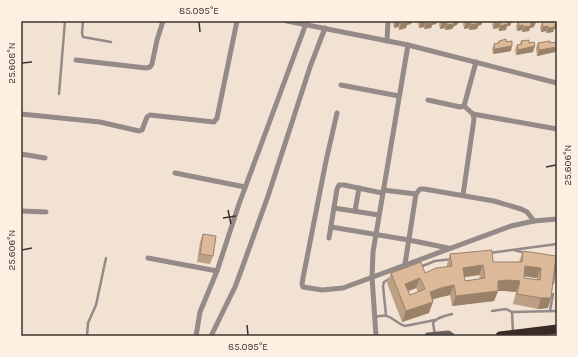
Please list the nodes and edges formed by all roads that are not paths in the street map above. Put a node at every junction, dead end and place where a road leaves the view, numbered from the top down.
1 (66, 21) edge
2 (83, 21) edge
3 (163, 21) edge
4 (237, 21) edge
5 (287, 21) edge
6 (388, 21) edge
7 (307, 23) edge
8 (325, 28) junction
9 (387, 41) junction
10 (111, 42) dead end
11 (408, 45) junction
12 (76, 60) dead end
13 (476, 62) junction
14 (557, 83) edge
15 (341, 85) dead end
16 (59, 94) dead end
17 (399, 96) junction
18 (428, 100) dead end
19 (464, 106) junction
20 (337, 113) dead end
21 (21, 114) edge
22 (473, 114) junction
23 (557, 129) edge
24 (21, 154) edge
25 (45, 158) dead end
26 (176, 173) dead end
27 (246, 187) junction
28 (359, 188) junction
29 (383, 192) junction
30 (416, 194) junction
31 (463, 195) junction
32 (334, 208) junction
33 (21, 211) edge
34 (355, 211) junction
35 (46, 212) dead end
36 (379, 215) junction
37 (557, 219) edge
38 (534, 221) junction
39 (331, 227) junction
40 (375, 234) junction
41 (329, 238) dead end
42 (409, 240) junction
43 (557, 244) edge
44 (449, 248) junction
45 (512, 250) junction
46 (489, 253) edge
47 (526, 253) edge
48 (106, 258) dead end
49 (148, 258) dead end
50 (455, 258) edge
51 (552, 259) edge
52 (405, 264) junction
53 (414, 269) edge
54 (217, 271) junction
55 (372, 276) junction
56 (392, 277) edge
57 (555, 281) edge
58 (553, 294) edge
59 (557, 310) edge
60 (492, 311) dead end
61 (550, 311) junction
62 (512, 312) junction
63 (452, 314) dead end
64 (386, 315) junction
65 (375, 317) junction
66 (435, 320) junction
67 (557, 329) edge
68 (514, 334) junction
69 (87, 336) edge
70 (196, 336) edge
71 (211, 336) edge
72 (376, 336) edge
73 (431, 336) edge
74 (451, 336) edge
75 (500, 336) edge

1 - 16 lane
2 - 10 lane
3 - 12 street
4 - 21 street
5 - 7 street
6 - 9 street
7 - 8 street
7 - 27 street
8 - 9 street
8 - 71 street
9 - 11 street
11 - 13 street
11 - 17 street
13 - 14 street
13 - 19 street
15 - 17 street
17 - 29 street
18 - 19 street
19 - 22 street
20 - 55 street
22 - 23 street
22 - 31 street
24 - 25 street
26 - 27 street
27 - 54 street
28 - 29 street
28 - 32 street
28 - 34 street
29 - 30 street
29 - 36 street
30 - 31 street
30 - 42 street
31 - 38 street
32 - 34 street
32 - 39 street
33 - 35 street
34 - 36 street
36 - 40 street
37 - 38 street
38 - 44 street
39 - 40 street
39 - 41 street
40 - 42 street
40 - 55 street
42 - 44 street
42 - 52 street
43 - 45 lane
44 - 52 street
45 - 46 lane
45 - 47 lane
48 - 69 lane
49 - 54 street
50 - 53 lane
51 - 57 lane
52 - 55 street
54 - 70 street
55 - 65 street
56 - 64 lane
58 - 61 lane
59 - 61 lane
60 - 62 lane
61 - 62 lane
62 - 68 lane
63 - 66 lane
64 - 65 lane
64 - 66 lane
65 - 72 street
66 - 73 lane
67 - 68 highway
68 - 75 highway
73 - 74 main road

